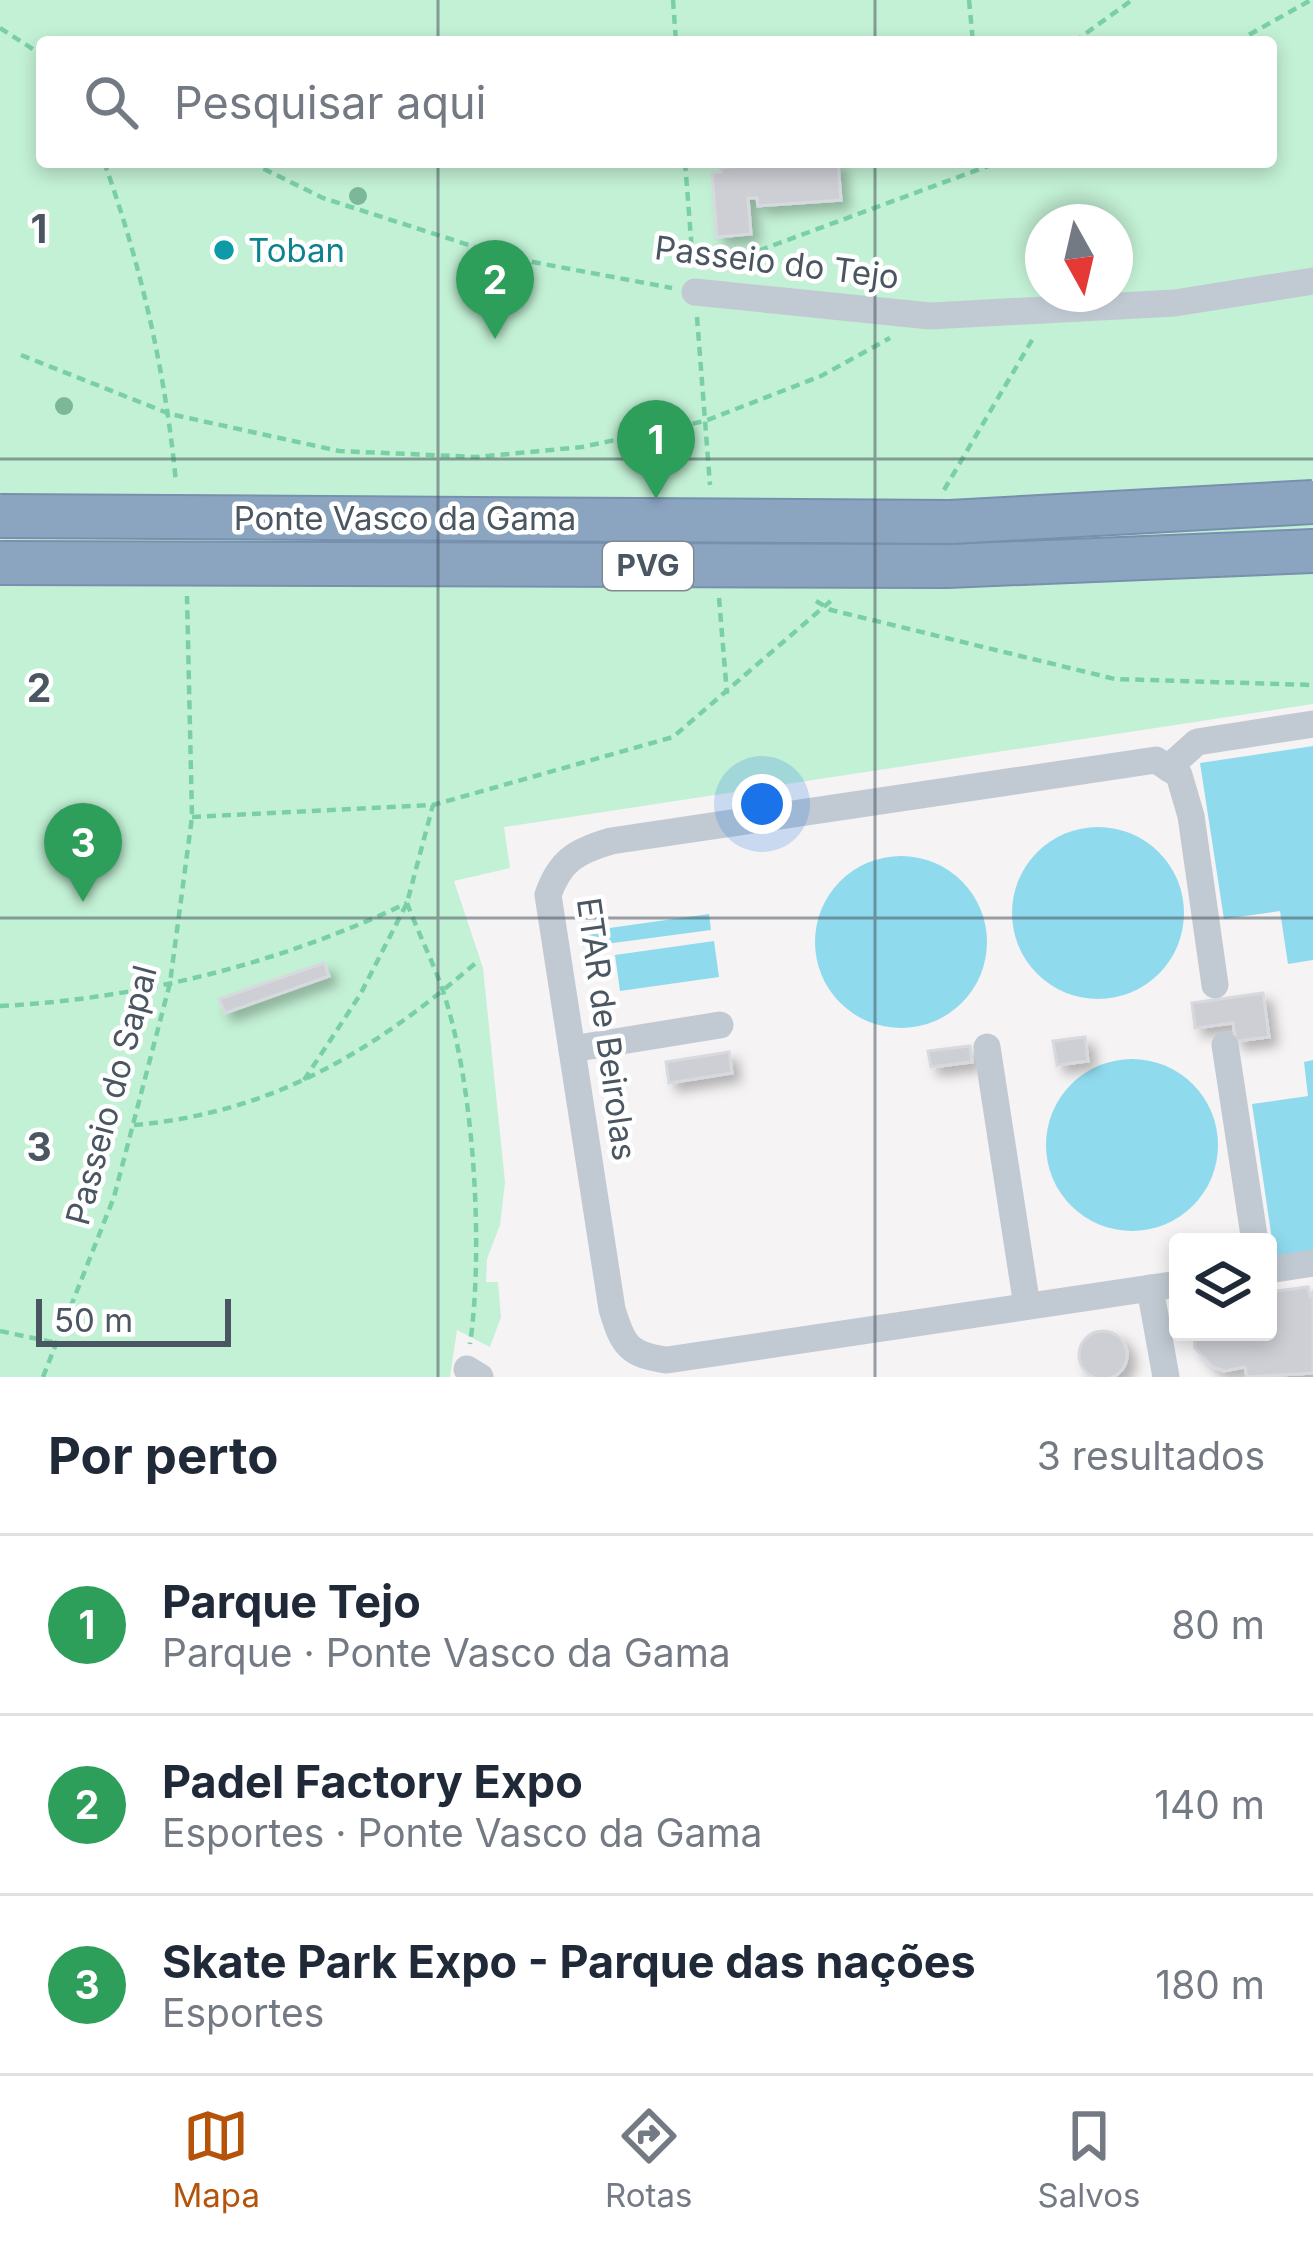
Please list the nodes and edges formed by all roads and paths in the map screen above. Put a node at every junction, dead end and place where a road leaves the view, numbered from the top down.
1 (673, 0) edge
2 (969, 0) edge
3 (1132, 0) edge
4 (1311, 0) edge
5 (0, 28) edge
6 (676, 36) edge
7 (972, 36) edge
8 (1082, 36) edge
9 (1247, 36) edge
10 (36, 52) edge
11 (262, 168) edge
12 (685, 168) edge
13 (983, 168) edge
14 (1313, 281) edge
15 (695, 292) junction
16 (930, 316) junction
17 (21, 355) dead end
18 (705, 422) junction
19 (710, 486) dead end
20 (1313, 502) edge
21 (0, 516) edge
22 (1313, 551) edge
23 (0, 563) edge
24 (718, 583) dead end
25 (807, 595) dead end
26 (1313, 685) edge
27 (1313, 724) edge
28 (1168, 768) junction
29 (433, 805) junction
30 (407, 904) junction
31 (479, 960) dead end
32 (170, 983) junction
33 (1215, 985) dead end
34 (443, 992) junction
35 (0, 1006) edge
36 (720, 1025) dead end
37 (1225, 1045) dead end
38 (987, 1047) dead end
39 (572, 1049) junction
40 (303, 1083) junction
41 (133, 1125) junction
42 (1255, 1233) edge
43 (1313, 1263) edge
44 (1277, 1269) edge
45 (1164, 1286) edge
46 (1027, 1306) junction
47 (0, 1331) edge
48 (57, 1343) junction
49 (473, 1373) edge
50 (43, 1377) edge
51 (1166, 1377) edge

1 - 6 path
2 - 7 path
3 - 8 path
4 - 9 path
5 - 10 path
11 - 15 path, Passeio do Tejo
12 - 15 path
13 - 15 path
14 - 16 street, Passeio do Tejo
15 - 16 street, Passeio do Tejo
15 - 18 path
16 - 18 path
17 - 18 path
18 - 19 path
20 - 21 highway, Ponte Vasco da Gama / PVG, bridge
22 - 23 highway, Ponte Vasco da Gama / PVG, bridge
24 - 29 path
25 - 26 path
27 - 28 street
28 - 33 street
28 - 39 street, ETAR de Beirolas
29 - 30 path
29 - 32 path, Passeio do Sapal
30 - 32 path
30 - 34 path
30 - 40 path
31 - 34 path
32 - 35 path
32 - 41 path, Passeio do Sapal
34 - 40 path
34 - 49 path
36 - 39 street
37 - 42 street
38 - 46 street
39 - 46 street, ETAR de Beirolas
40 - 41 path
41 - 48 path, Passeio do Sapal
43 - 44 street
45 - 46 street, ETAR de Beirolas
45 - 51 street
47 - 48 path
48 - 50 path, Passeio do Sapal

